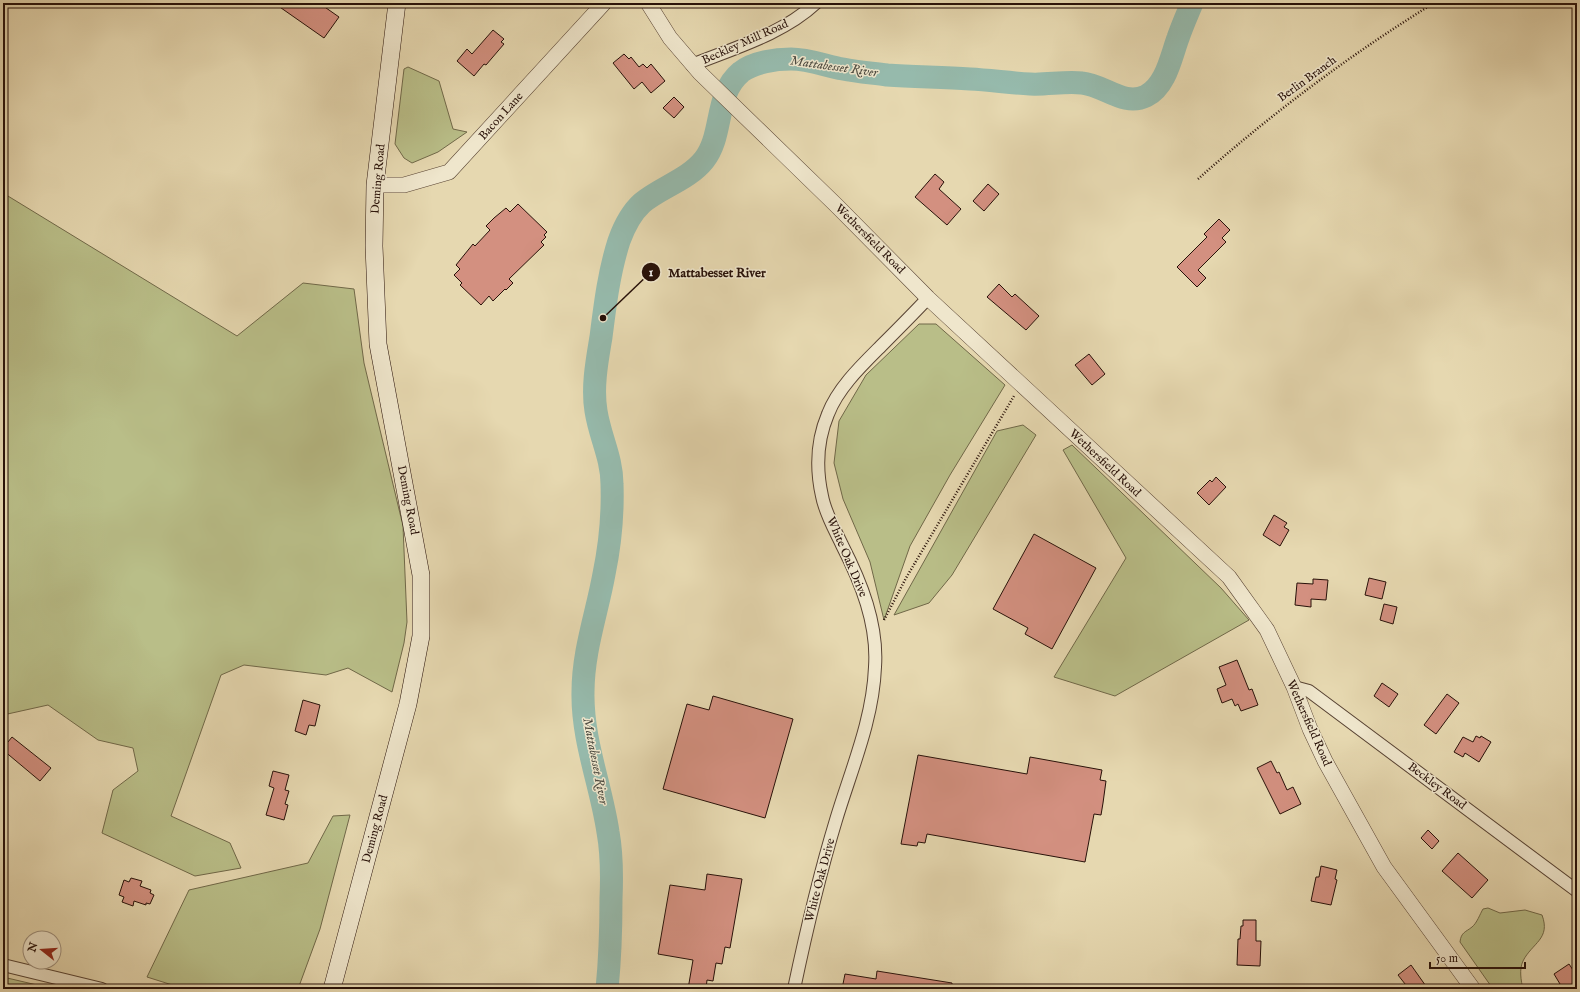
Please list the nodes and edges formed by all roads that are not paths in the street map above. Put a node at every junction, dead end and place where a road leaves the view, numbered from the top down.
1 (397, 3) edge
2 (604, 3) edge
3 (648, 3) edge
4 (816, 3) edge
5 (692, 65) junction
6 (375, 185) junction
7 (928, 298) junction
8 (1294, 687) junction
9 (1577, 891) edge
10 (3, 965) edge
11 (102, 989) edge
12 (332, 989) edge
13 (794, 989) edge
14 (1473, 989) edge

1 - 6 main road, Deming Road
2 - 6 street, Bacon Lane
3 - 5 street, Wethersfield Road
4 - 5 street, Beckley Mill Road
5 - 7 street, Wethersfield Road
6 - 12 main road, Deming Road
7 - 8 street, Wethersfield Road
7 - 13 street, White Oak Drive
8 - 9 street, Beckley Road
8 - 14 street, Wethersfield Road
10 - 11 street

